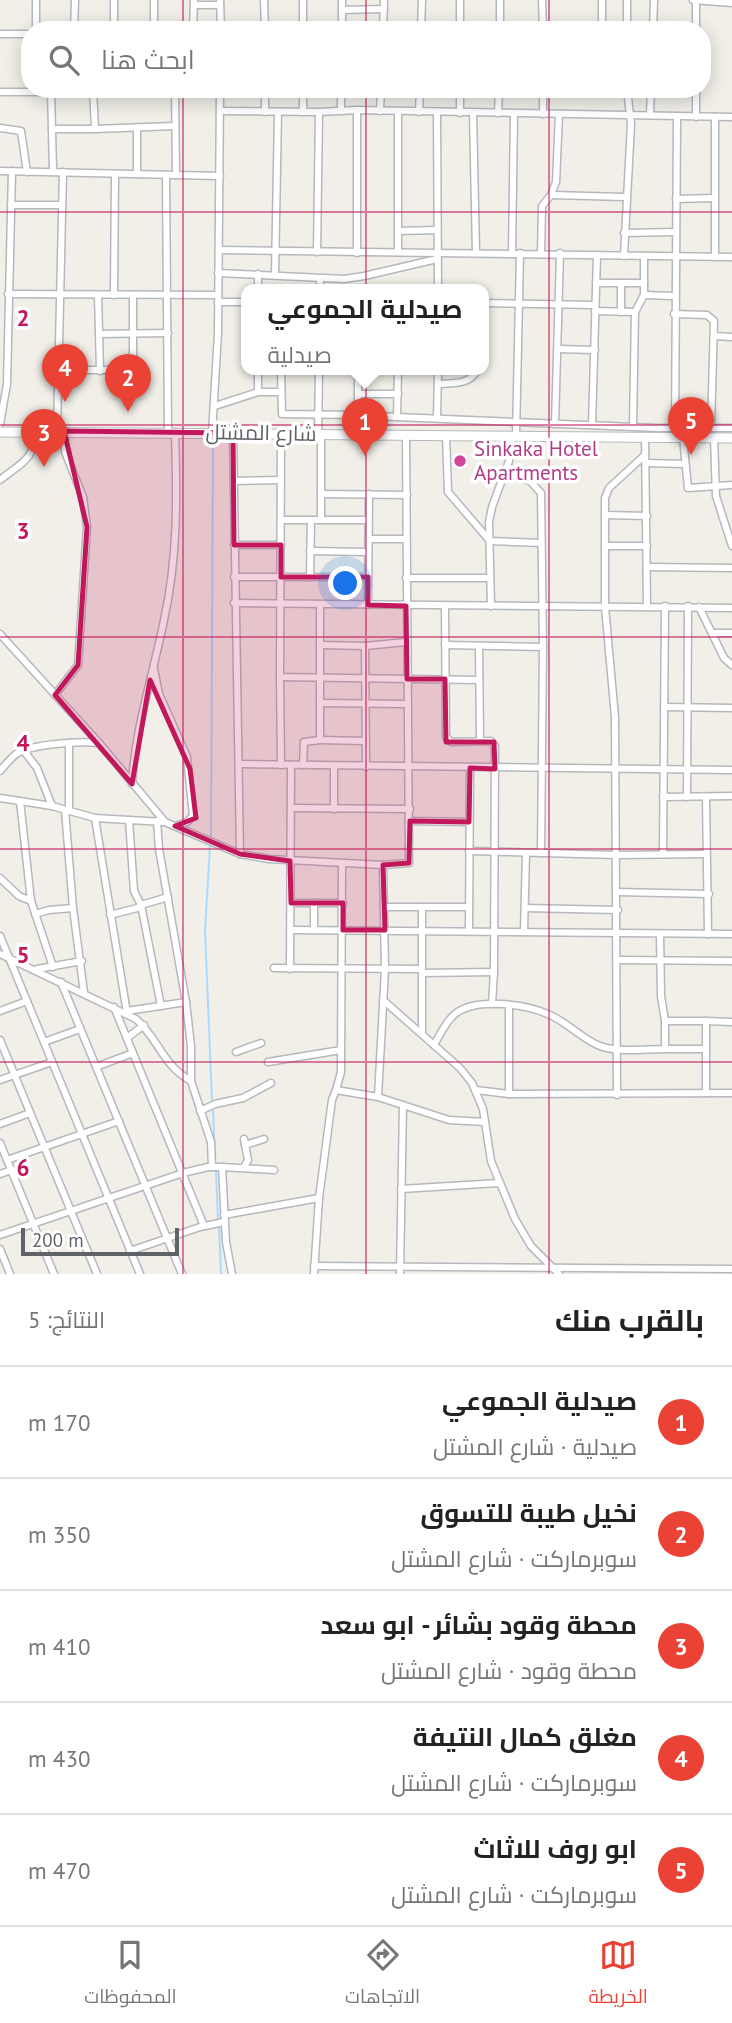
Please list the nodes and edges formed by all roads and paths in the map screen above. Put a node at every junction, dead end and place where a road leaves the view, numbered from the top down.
1 (36, 0) edge
2 (75, 0) edge
3 (114, 0) edge
4 (154, 0) edge
5 (264, 0) edge
6 (303, 0) edge
7 (342, 0) edge
8 (362, 0) edge
9 (384, 0) edge
10 (422, 0) edge
11 (460, 0) edge
12 (500, 0) edge
13 (542, 0) edge
14 (602, 0) edge
15 (627, 0) edge
16 (654, 0) edge
17 (695, 0) edge
18 (731, 2) edge
19 (194, 3) edge
20 (220, 3) edge
21 (384, 9) junction
22 (342, 10) junction
23 (362, 10) junction
24 (36, 21) edge
25 (74, 21) edge
26 (114, 21) edge
27 (154, 21) edge
28 (194, 21) edge
29 (221, 21) edge
30 (265, 21) edge
31 (303, 21) edge
32 (342, 21) edge
33 (383, 21) edge
34 (421, 21) edge
35 (460, 21) edge
36 (500, 21) edge
37 (542, 21) edge
38 (603, 21) edge
39 (627, 21) edge
40 (653, 21) edge
41 (696, 21) edge
42 (0, 34) edge
43 (21, 34) edge
44 (0, 92) edge
45 (21, 92) edge
46 (51, 98) edge
47 (93, 98) edge
48 (175, 98) edge
49 (220, 98) edge
50 (265, 98) edge
51 (303, 98) edge
52 (341, 98) edge
53 (381, 98) edge
54 (420, 98) edge
55 (460, 98) edge
56 (499, 98) edge
57 (543, 98) edge
58 (628, 98) edge
59 (651, 98) edge
60 (696, 98) edge
61 (357, 110) junction
62 (220, 111) junction
63 (341, 111) junction
64 (380, 111) junction
65 (398, 111) junction
66 (265, 112) junction
67 (278, 112) junction
68 (303, 112) junction
69 (319, 112) junction
70 (419, 112) junction
71 (437, 112) junction
72 (460, 113) junction
73 (473, 113) junction
74 (498, 113) junction
75 (514, 114) junction
76 (543, 114) junction
77 (559, 114) junction
78 (629, 115) junction
79 (650, 115) junction
80 (677, 117) junction
81 (696, 117) junction
82 (715, 117) junction
83 (732, 117) edge
84 (174, 126) junction
85 (137, 127) junction
86 (0, 128) edge
87 (52, 129) junction
88 (95, 129) junction
89 (0, 171) edge
90 (12, 171) junction
91 (27, 172) junction
92 (52, 172) junction
93 (63, 172) junction
94 (115, 174) junction
95 (137, 174) junction
96 (166, 175) junction
97 (176, 175) junction
98 (220, 176) junction
99 (551, 195) junction
100 (625, 197) junction
101 (714, 198) junction
102 (676, 199) junction
103 (11, 205) junction
104 (62, 205) junction
105 (437, 230) junction
106 (398, 231) junction
107 (675, 232) junction
108 (624, 233) junction
109 (219, 250) junction
110 (275, 251) junction
111 (317, 252) junction
112 (357, 253) junction
113 (398, 253) junction
114 (476, 253) junction
115 (516, 253) junction
116 (541, 253) junction
117 (560, 253) junction
118 (597, 255) junction
119 (437, 256) junction
120 (624, 256) junction
121 (644, 256) junction
122 (675, 256) junction
123 (715, 257) junction
124 (732, 257) edge
125 (4, 272) edge
126 (218, 273) junction
127 (258, 274) junction
128 (275, 275) junction
129 (320, 279) junction
130 (596, 282) junction
131 (621, 283) junction
132 (644, 283) junction
133 (258, 284) edge
134 (320, 284) edge
135 (438, 284) edge
136 (8, 295) junction
137 (60, 295) junction
138 (98, 295) junction
139 (114, 295) junction
140 (133, 295) junction
141 (167, 295) junction
142 (644, 295) junction
143 (674, 296) junction
144 (218, 299) junction
145 (241, 301) edge
146 (489, 303) edge
147 (518, 303) junction
148 (559, 304) junction
149 (595, 308) junction
150 (621, 312) junction
151 (635, 312) junction
152 (674, 314) junction
153 (168, 333) junction
154 (99, 334) junction
155 (133, 334) junction
156 (715, 336) junction
157 (732, 337) edge
158 (558, 349) junction
159 (595, 350) junction
160 (4, 365) edge
161 (60, 370) junction
162 (100, 371) junction
163 (258, 375) edge
164 (281, 375) edge
165 (320, 375) edge
166 (358, 375) edge
167 (398, 375) edge
168 (438, 375) edge
169 (474, 375) edge
170 (438, 384) junction
171 (258, 392) junction
172 (281, 392) junction
173 (358, 394) junction
174 (398, 394) junction
175 (215, 406) junction
176 (318, 414) junction
177 (358, 415) junction
178 (397, 417) junction
179 (437, 418) junction
180 (516, 421) junction
181 (0, 424) edge
182 (555, 424) junction
183 (592, 425) junction
184 (633, 426) junction
185 (732, 428) edge
186 (35, 431) junction
187 (61, 431) junction
188 (0, 432) edge
189 (171, 432) junction
190 (212, 433) junction
191 (233, 433) junction
192 (281, 433) junction
193 (712, 433) junction
194 (320, 434) junction
195 (677, 434) junction
196 (406, 436) junction
197 (446, 436) junction
198 (514, 437) junction
199 (645, 438) junction
200 (732, 438) edge
201 (646, 459) junction
202 (685, 464) junction
203 (506, 471) junction
204 (0, 480) edge
205 (281, 480) junction
206 (234, 481) junction
207 (715, 485) junction
208 (732, 485) edge
209 (321, 494) junction
210 (369, 494) junction
211 (407, 495) junction
212 (605, 515) junction
213 (646, 516) junction
214 (281, 520) junction
215 (310, 520) junction
216 (321, 520) junction
217 (368, 520) junction
218 (368, 539) junction
219 (406, 539) junction
220 (490, 541) junction
221 (541, 543) junction
222 (234, 545) junction
223 (281, 545) junction
224 (605, 546) junction
225 (647, 546) junction
226 (732, 546) edge
227 (310, 551) junction
228 (368, 552) junction
229 (647, 567) junction
230 (732, 568) edge
231 (234, 576) junction
232 (281, 577) junction
233 (310, 577) junction
234 (368, 577) junction
235 (406, 578) junction
236 (490, 578) junction
237 (234, 603) junction
238 (281, 604) junction
239 (320, 605) junction
240 (368, 605) junction
241 (406, 606) junction
242 (445, 606) junction
243 (491, 606) junction
244 (647, 606) junction
245 (665, 606) junction
246 (688, 606) junction
247 (543, 607) junction
248 (605, 607) junction
249 (699, 607) junction
250 (732, 608) edge
251 (712, 633) junction
252 (732, 633) edge
253 (0, 634) edge
254 (406, 642) junction
255 (320, 645) junction
256 (445, 645) junction
257 (365, 646) junction
258 (479, 646) junction
259 (543, 647) junction
260 (153, 664) junction
261 (732, 665) edge
262 (280, 677) junction
263 (319, 677) junction
264 (365, 678) junction
265 (407, 679) junction
266 (445, 679) junction
267 (479, 680) junction
268 (55, 695) junction
269 (320, 703) junction
270 (365, 703) junction
271 (407, 704) junction
272 (664, 707) junction
273 (687, 707) junction
274 (732, 708) edge
275 (320, 740) junction
276 (366, 741) junction
277 (480, 741) junction
278 (68, 743) junction
279 (99, 743) junction
280 (24, 751) junction
281 (240, 764) junction
282 (281, 765) junction
283 (291, 765) junction
284 (303, 765) junction
285 (334, 766) junction
286 (366, 767) junction
287 (409, 767) junction
288 (470, 768) junction
289 (495, 769) junction
290 (542, 769) junction
291 (732, 769) edge
292 (616, 770) junction
293 (663, 770) junction
294 (687, 770) junction
295 (0, 771) edge
296 (132, 784) junction
297 (732, 796) edge
298 (663, 797) junction
299 (687, 797) junction
300 (706, 797) junction
301 (0, 798) edge
302 (20, 801) junction
303 (52, 806) junction
304 (291, 808) junction
305 (334, 809) junction
306 (410, 809) junction
307 (67, 810) junction
308 (95, 818) junction
309 (130, 820) junction
310 (410, 821) junction
311 (161, 822) junction
312 (469, 822) junction
313 (175, 827) junction
314 (469, 851) junction
315 (493, 852) junction
316 (240, 853) junction
317 (526, 853) junction
318 (541, 853) junction
319 (663, 854) junction
320 (706, 854) junction
321 (617, 855) junction
322 (290, 861) junction
323 (342, 864) junction
324 (383, 865) junction
325 (0, 878) edge
326 (617, 892) junction
327 (709, 894) junction
328 (169, 897) junction
329 (31, 901) junction
330 (290, 902) junction
331 (314, 903) junction
332 (343, 903) junction
333 (141, 906) junction
334 (384, 907) junction
335 (422, 907) junction
336 (469, 907) junction
337 (73, 908) junction
338 (525, 908) junction
339 (618, 910) junction
340 (34, 914) junction
341 (110, 915) junction
342 (291, 930) junction
343 (314, 930) junction
344 (343, 930) junction
345 (385, 930) junction
346 (422, 930) junction
347 (469, 930) junction
348 (494, 931) junction
349 (524, 931) junction
350 (618, 933) junction
351 (660, 934) junction
352 (708, 934) junction
353 (732, 934) edge
354 (0, 936) edge
355 (0, 954) edge
356 (9, 958) junction
357 (618, 960) junction
358 (82, 961) junction
359 (661, 961) junction
360 (732, 961) edge
361 (53, 967) junction
362 (274, 968) dead end
363 (35, 969) junction
364 (290, 969) junction
365 (343, 969) junction
366 (385, 970) junction
367 (422, 971) junction
368 (494, 972) junction
369 (61, 982) junction
370 (84, 993) junction
371 (383, 1000) junction
372 (27, 1001) junction
373 (186, 1002) junction
374 (492, 1004) junction
375 (509, 1005) junction
376 (161, 1006) junction
377 (114, 1007) junction
378 (0, 1011) edge
379 (127, 1012) junction
380 (665, 1021) junction
381 (706, 1021) junction
382 (732, 1022) edge
383 (144, 1025) junction
384 (80, 1029) junction
385 (422, 1034) junction
386 (127, 1038) junction
387 (0, 1040) edge
388 (44, 1041) junction
389 (261, 1043) dead end
390 (434, 1045) junction
391 (617, 1048) junction
392 (665, 1049) junction
393 (706, 1049) junction
394 (341, 1050) junction
395 (236, 1052) dead end
396 (133, 1053) junction
397 (52, 1062) junction
398 (268, 1062) dead end
399 (96, 1067) junction
400 (14, 1075) junction
401 (0, 1080) edge
402 (191, 1082) junction
403 (271, 1083) dead end
404 (336, 1090) junction
405 (476, 1090) junction
406 (706, 1093) junction
407 (732, 1093) edge
408 (509, 1094) junction
409 (617, 1095) junction
410 (378, 1097) junction
411 (403, 1105) junction
412 (200, 1111) junction
413 (30, 1113) junction
414 (119, 1121) junction
415 (485, 1122) junction
416 (0, 1124) edge
417 (81, 1134) junction
418 (264, 1139) dead end
419 (0, 1143) edge
420 (44, 1148) junction
421 (7, 1160) junction
422 (212, 1167) junction
423 (222, 1167) junction
424 (244, 1167) junction
425 (12, 1170) junction
426 (274, 1170) dead end
427 (183, 1173) junction
428 (0, 1174) edge
429 (499, 1183) junction
430 (145, 1185) junction
431 (401, 1189) junction
432 (108, 1198) junction
433 (319, 1198) junction
434 (70, 1210) junction
435 (224, 1218) junction
436 (34, 1223) junction
437 (204, 1226) junction
438 (0, 1234) edge
439 (167, 1238) junction
440 (0, 1249) edge
441 (130, 1251) junction
442 (732, 1269) edge
443 (314, 1270) edge
444 (400, 1270) edge
445 (439, 1270) edge
446 (535, 1270) edge
447 (557, 1271) edge
448 (637, 1271) edge
449 (680, 1271) edge
450 (138, 1273) edge
451 (10, 1274) edge
452 (54, 1274) edge
453 (97, 1274) edge
454 (181, 1274) edge
455 (232, 1274) edge

1 - 24 street
2 - 25 street
3 - 26 street
4 - 27 street
5 - 30 street
6 - 31 street
7 - 22 street
8 - 23 street
9 - 21 street
10 - 34 street
11 - 35 street
12 - 36 street
13 - 37 street
14 - 38 street
15 - 39 street
16 - 40 street
17 - 18 street
17 - 41 street
19 - 20 street
19 - 28 street
20 - 29 street
21 - 23 street
21 - 33 street
22 - 23 street
22 - 32 street
42 - 43 street
44 - 45 street
46 - 87 street
47 - 88 street
48 - 84 street
49 - 62 street
50 - 66 street
51 - 68 street
52 - 63 street
53 - 64 street
54 - 70 street
55 - 72 street
56 - 74 street
57 - 76 street
58 - 78 street
59 - 79 street
60 - 81 street
61 - 63 street
61 - 64 street
61 - 112 street
62 - 66 street
62 - 98 street
63 - 69 street
64 - 65 street
65 - 70 street
65 - 106 street
66 - 67 street
67 - 68 street
67 - 110 street
68 - 69 street
69 - 111 street
70 - 71 street
71 - 72 street
71 - 105 street
72 - 73 street
73 - 74 street
73 - 114 street
74 - 75 street
75 - 76 street
75 - 115 street
76 - 77 street
77 - 78 street
77 - 99 street
78 - 79 street
78 - 100 street
79 - 80 street
80 - 81 street
80 - 102 street
81 - 82 street
82 - 83 street
82 - 101 street
84 - 85 street
84 - 97 street
85 - 88 street
85 - 95 street
86 - 91 street
87 - 88 street
87 - 92 street
89 - 90 street
90 - 91 street
90 - 103 street
91 - 92 street
92 - 93 street
93 - 94 street
93 - 104 street
94 - 95 street
94 - 139 street
95 - 96 street
96 - 97 street
96 - 141 street
97 - 98 street
98 - 109 street
99 - 100 street
99 - 116 street
100 - 108 street
101 - 102 street
101 - 123 street
102 - 107 street
103 - 104 street
103 - 125 street
104 - 137 street
105 - 106 street
105 - 119 street
106 - 113 street
107 - 108 street
107 - 122 street
108 - 120 street
109 - 110 street
109 - 126 street
110 - 111 street
110 - 128 street
111 - 112 street
112 - 113 street
113 - 119 street
114 - 115 street
114 - 119 street
115 - 116 street
115 - 147 street
116 - 117 street
117 - 118 street
117 - 148 street
118 - 120 street
118 - 130 street
119 - 129 street
119 - 135 street
120 - 121 street
121 - 122 street
121 - 132 street
122 - 123 street
122 - 143 street
123 - 124 street
125 - 136 street
126 - 127 street
126 - 144 street
127 - 128 street
127 - 133 street
128 - 129 street
129 - 134 street
130 - 131 street
130 - 149 street
131 - 132 street
131 - 150 street
132 - 142 street
136 - 137 street
136 - 160 street
137 - 138 street
137 - 161 street
138 - 139 street
138 - 154 street
139 - 140 street
140 - 141 street
140 - 155 street
141 - 144 street
141 - 153 street
142 - 143 street
142 - 151 street
143 - 152 street
144 - 145 street
144 - 175 street
146 - 147 street
147 - 148 street
147 - 180 street
148 - 149 street
148 - 158 street
149 - 150 street
149 - 159 street
150 - 151 street
151 - 184 street
152 - 156 street
152 - 195 street
153 - 155 street
153 - 189 street
154 - 155 street
154 - 162 street
155 - 162 street
156 - 157 street
156 - 193 street
158 - 159 street
158 - 182 street
159 - 183 street
160 - 181 street
161 - 162 street
161 - 187 street
163 - 171 street
164 - 172 street
165 - 176 street
166 - 173 street
167 - 174 street
168 - 170 street
169 - 170 street
170 - 179 street
171 - 172 street
171 - 175 street
172 - 176 street
173 - 174 street
173 - 177 street
174 - 178 street
175 - 190 street
176 - 177 street
176 - 194 street
177 - 178 street
178 - 179 street
179 - 180 street
180 - 182 street
180 - 198 street
182 - 183 street
183 - 184 street
184 - 195 street
185 - 193 street
186 - 187 street, شارع المشتل
186 - 188 street, شارع المشتل
186 - 204 street
187 - 189 street, شارع المشتل
187 - 268 street
189 - 190 street, شارع المشتل
189 - 260 street
190 - 191 street, شارع المشتل
191 - 192 street, شارع المشتل
191 - 206 street
192 - 194 street, شارع المشتل
192 - 205 street
193 - 195 street, شارع المشتل
193 - 200 street, شارع المشتل
193 - 207 street
194 - 196 street, شارع المشتل
194 - 209 street
195 - 199 street, شارع المشتل
195 - 202 street
196 - 197 street, شارع المشتل
196 - 211 street
197 - 198 street, شارع المشتل
197 - 220 street
198 - 199 street, شارع المشتل
198 - 203 street
199 - 201 street
201 - 202 street
201 - 212 street
201 - 213 street
202 - 207 street
203 - 220 street
203 - 221 street
205 - 206 street
205 - 214 street
206 - 222 street
207 - 208 street
207 - 226 street
209 - 210 street
209 - 216 street
210 - 211 street
210 - 217 street
211 - 219 street
212 - 213 street
212 - 224 street
213 - 225 street
214 - 215 street
214 - 223 street
215 - 216 street
215 - 227 street
216 - 217 street
217 - 218 street
218 - 219 street
218 - 228 street
219 - 235 street
220 - 221 street
220 - 236 street
221 - 247 street
222 - 223 street
222 - 231 street
223 - 232 street
224 - 225 street
224 - 248 street
225 - 229 street
227 - 228 street
227 - 233 street
228 - 234 street
229 - 230 street
229 - 244 street
231 - 232 street
231 - 237 street
232 - 233 street
232 - 238 street
233 - 234 street
234 - 240 street
235 - 236 street
235 - 241 street
236 - 243 street
237 - 238 street
237 - 281 street
238 - 239 street
238 - 262 street
239 - 240 street
239 - 255 street
240 - 241 street
241 - 242 street
241 - 254 street
242 - 243 street
242 - 256 street
243 - 247 street
244 - 245 street
244 - 248 street
245 - 246 street
245 - 272 street
246 - 249 street
246 - 273 street
247 - 248 street
247 - 259 street
248 - 292 street
249 - 250 street
249 - 251 street
251 - 252 street
251 - 261 street
253 - 268 street
254 - 257 street
254 - 265 street
255 - 257 street
255 - 263 street
256 - 258 street
256 - 266 street
257 - 264 street
258 - 259 street
258 - 267 street
259 - 290 street
260 - 296 street
260 - 313 street
262 - 263 street
262 - 282 street
263 - 264 street
263 - 269 street
264 - 265 street
264 - 270 street
265 - 266 street
265 - 271 street
266 - 267 street
266 - 277 street
267 - 277 street
268 - 279 street
269 - 270 street
269 - 275 street
270 - 271 street
270 - 276 street
271 - 287 street
272 - 273 street
272 - 293 street
273 - 274 street
273 - 294 street
275 - 276 street
275 - 284 street
276 - 286 street
277 - 289 street
278 - 279 street
278 - 280 street
278 - 307 street
279 - 296 street
280 - 295 street
280 - 303 street
281 - 282 street
281 - 316 street
282 - 283 street
283 - 284 street
283 - 304 street
284 - 285 street
285 - 286 street
285 - 305 street
286 - 287 street
287 - 288 street
287 - 306 street
288 - 289 street
288 - 312 street
289 - 290 street
289 - 315 street
290 - 292 street
290 - 318 street
291 - 294 street
292 - 293 street
292 - 321 street
293 - 294 street
293 - 298 street
294 - 299 street
296 - 311 street
297 - 300 street
298 - 299 street
298 - 319 street
299 - 300 street
300 - 320 street
301 - 302 street
302 - 303 street
302 - 329 street
303 - 307 street
304 - 305 street
304 - 322 street
305 - 306 street
306 - 310 street
307 - 308 street
307 - 337 street
308 - 309 street
308 - 341 street
309 - 311 street
309 - 333 street
310 - 312 street
310 - 324 street
311 - 313 street
311 - 328 street
312 - 314 street
313 - 316 street
314 - 315 street
314 - 336 street
315 - 317 street
315 - 348 street
316 - 322 street
317 - 318 street
317 - 338 street
318 - 321 street
319 - 320 street
319 - 321 street
320 - 327 street
321 - 326 street
322 - 323 street
322 - 330 street
323 - 324 street
323 - 332 street
324 - 334 street
325 - 329 street
326 - 327 street
326 - 339 street
327 - 352 street
328 - 333 street
328 - 373 street
329 - 340 street
330 - 331 street
330 - 342 street
331 - 332 street
331 - 343 street
332 - 344 street
333 - 341 street
333 - 376 street
334 - 335 street
334 - 345 street
335 - 336 street
335 - 346 street
336 - 347 street
337 - 340 street
337 - 358 street
338 - 339 street
338 - 349 street
339 - 350 street
340 - 361 street
341 - 379 street
342 - 343 street
342 - 364 street
343 - 344 street
344 - 345 street
344 - 365 street
345 - 346 street
345 - 366 street
346 - 347 street
346 - 367 street
347 - 348 street
348 - 349 street
348 - 368 street
349 - 350 street
350 - 351 street
350 - 357 street
351 - 352 street
351 - 359 street
352 - 353 street
354 - 356 street
355 - 356 street
356 - 363 street
356 - 372 street
357 - 359 street
357 - 391 street
358 - 361 street
358 - 370 street
359 - 360 street
359 - 380 street
361 - 363 street
362 - 364 street
363 - 369 street
364 - 365 street
365 - 366 street
365 - 394 street
366 - 367 street
366 - 371 street
367 - 368 street
367 - 385 street
368 - 374 street
369 - 370 street
369 - 384 street
370 - 377 street
371 - 385 street
371 - 410 street
372 - 378 street
372 - 388 street
373 - 376 street
373 - 402 street
374 - 375 street
374 - 390 street
375 - 391 street
375 - 408 street
376 - 379 street
377 - 379 street
377 - 386 street
379 - 383 street
380 - 381 street
380 - 392 street
381 - 382 street
381 - 393 street
383 - 386 street
383 - 402 street
384 - 388 street
384 - 399 street
385 - 390 street
386 - 396 street
387 - 400 street
388 - 397 street
389 - 395 street
390 - 405 street
391 - 392 street
391 - 409 street
392 - 393 street
393 - 406 street
394 - 398 street
394 - 404 street
396 - 399 street
396 - 427 street
397 - 400 street
397 - 417 street
399 - 414 street
400 - 401 street
400 - 413 street
402 - 412 street
403 - 412 street
404 - 410 street
404 - 433 street
405 - 408 street
405 - 415 street
406 - 407 street
406 - 409 street
408 - 409 street
410 - 411 street
411 - 415 street
411 - 431 street
412 - 422 street
413 - 416 street
413 - 420 street
414 - 417 street
414 - 430 street
415 - 429 street
417 - 420 street
417 - 432 street
418 - 424 street
419 - 421 street
420 - 421 street
420 - 434 street
421 - 425 street
422 - 423 street
422 - 427 street
423 - 424 street
423 - 435 street
424 - 426 street
425 - 428 street
425 - 436 street
427 - 430 street
427 - 437 street
429 - 431 street
429 - 447 street
430 - 432 street
430 - 439 street
431 - 444 street
432 - 434 street
432 - 441 street
433 - 435 street
433 - 443 street
434 - 436 street
434 - 453 street
435 - 437 street
435 - 455 street
436 - 438 street
436 - 452 street
437 - 439 street
439 - 441 street
439 - 454 street
440 - 451 street
441 - 450 street
442 - 449 street
443 - 444 street
444 - 445 street
445 - 446 street
446 - 447 street
447 - 448 street
448 - 449 street

